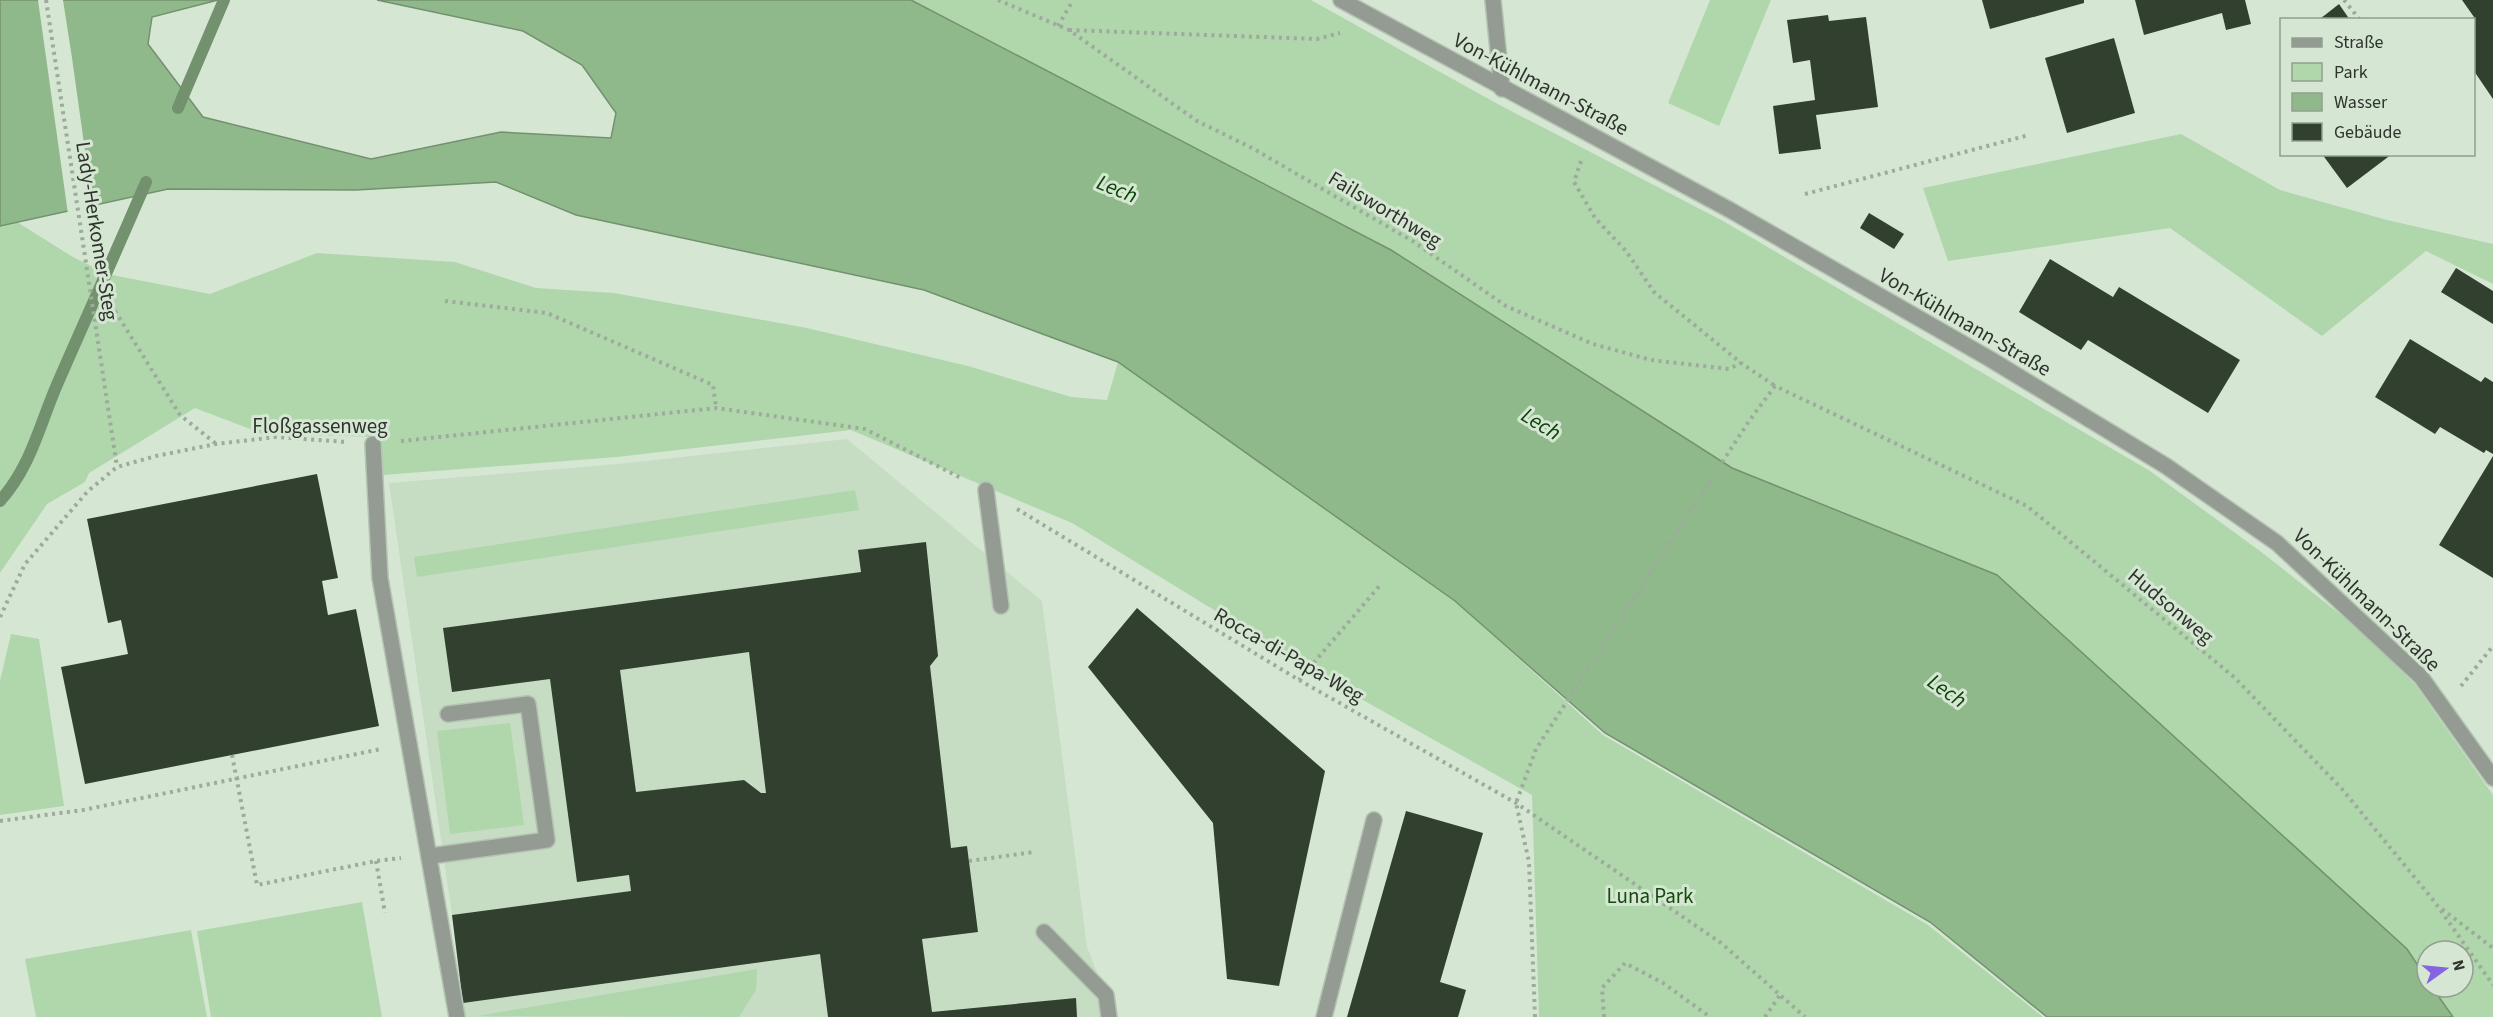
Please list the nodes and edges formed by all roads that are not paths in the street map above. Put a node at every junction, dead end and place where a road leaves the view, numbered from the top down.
1 (1341, 0) edge
2 (1493, 0) edge
3 (1502, 89) junction
4 (372, 444) road end
5 (986, 490) road end
6 (1001, 606) dead end
7 (448, 714) dead end
8 (2493, 778) edge
9 (1374, 820) dead end
10 (430, 856) junction
11 (1044, 932) dead end
12 (457, 1017) edge
13 (1109, 1017) edge
14 (1324, 1017) edge

1 - 3 street, Von-Kühlmann-Straße
2 - 3 street
3 - 8 street, Von-Kühlmann-Straße
4 - 10 street
5 - 6 street
7 - 10 street
9 - 14 street
10 - 12 street
11 - 13 street

